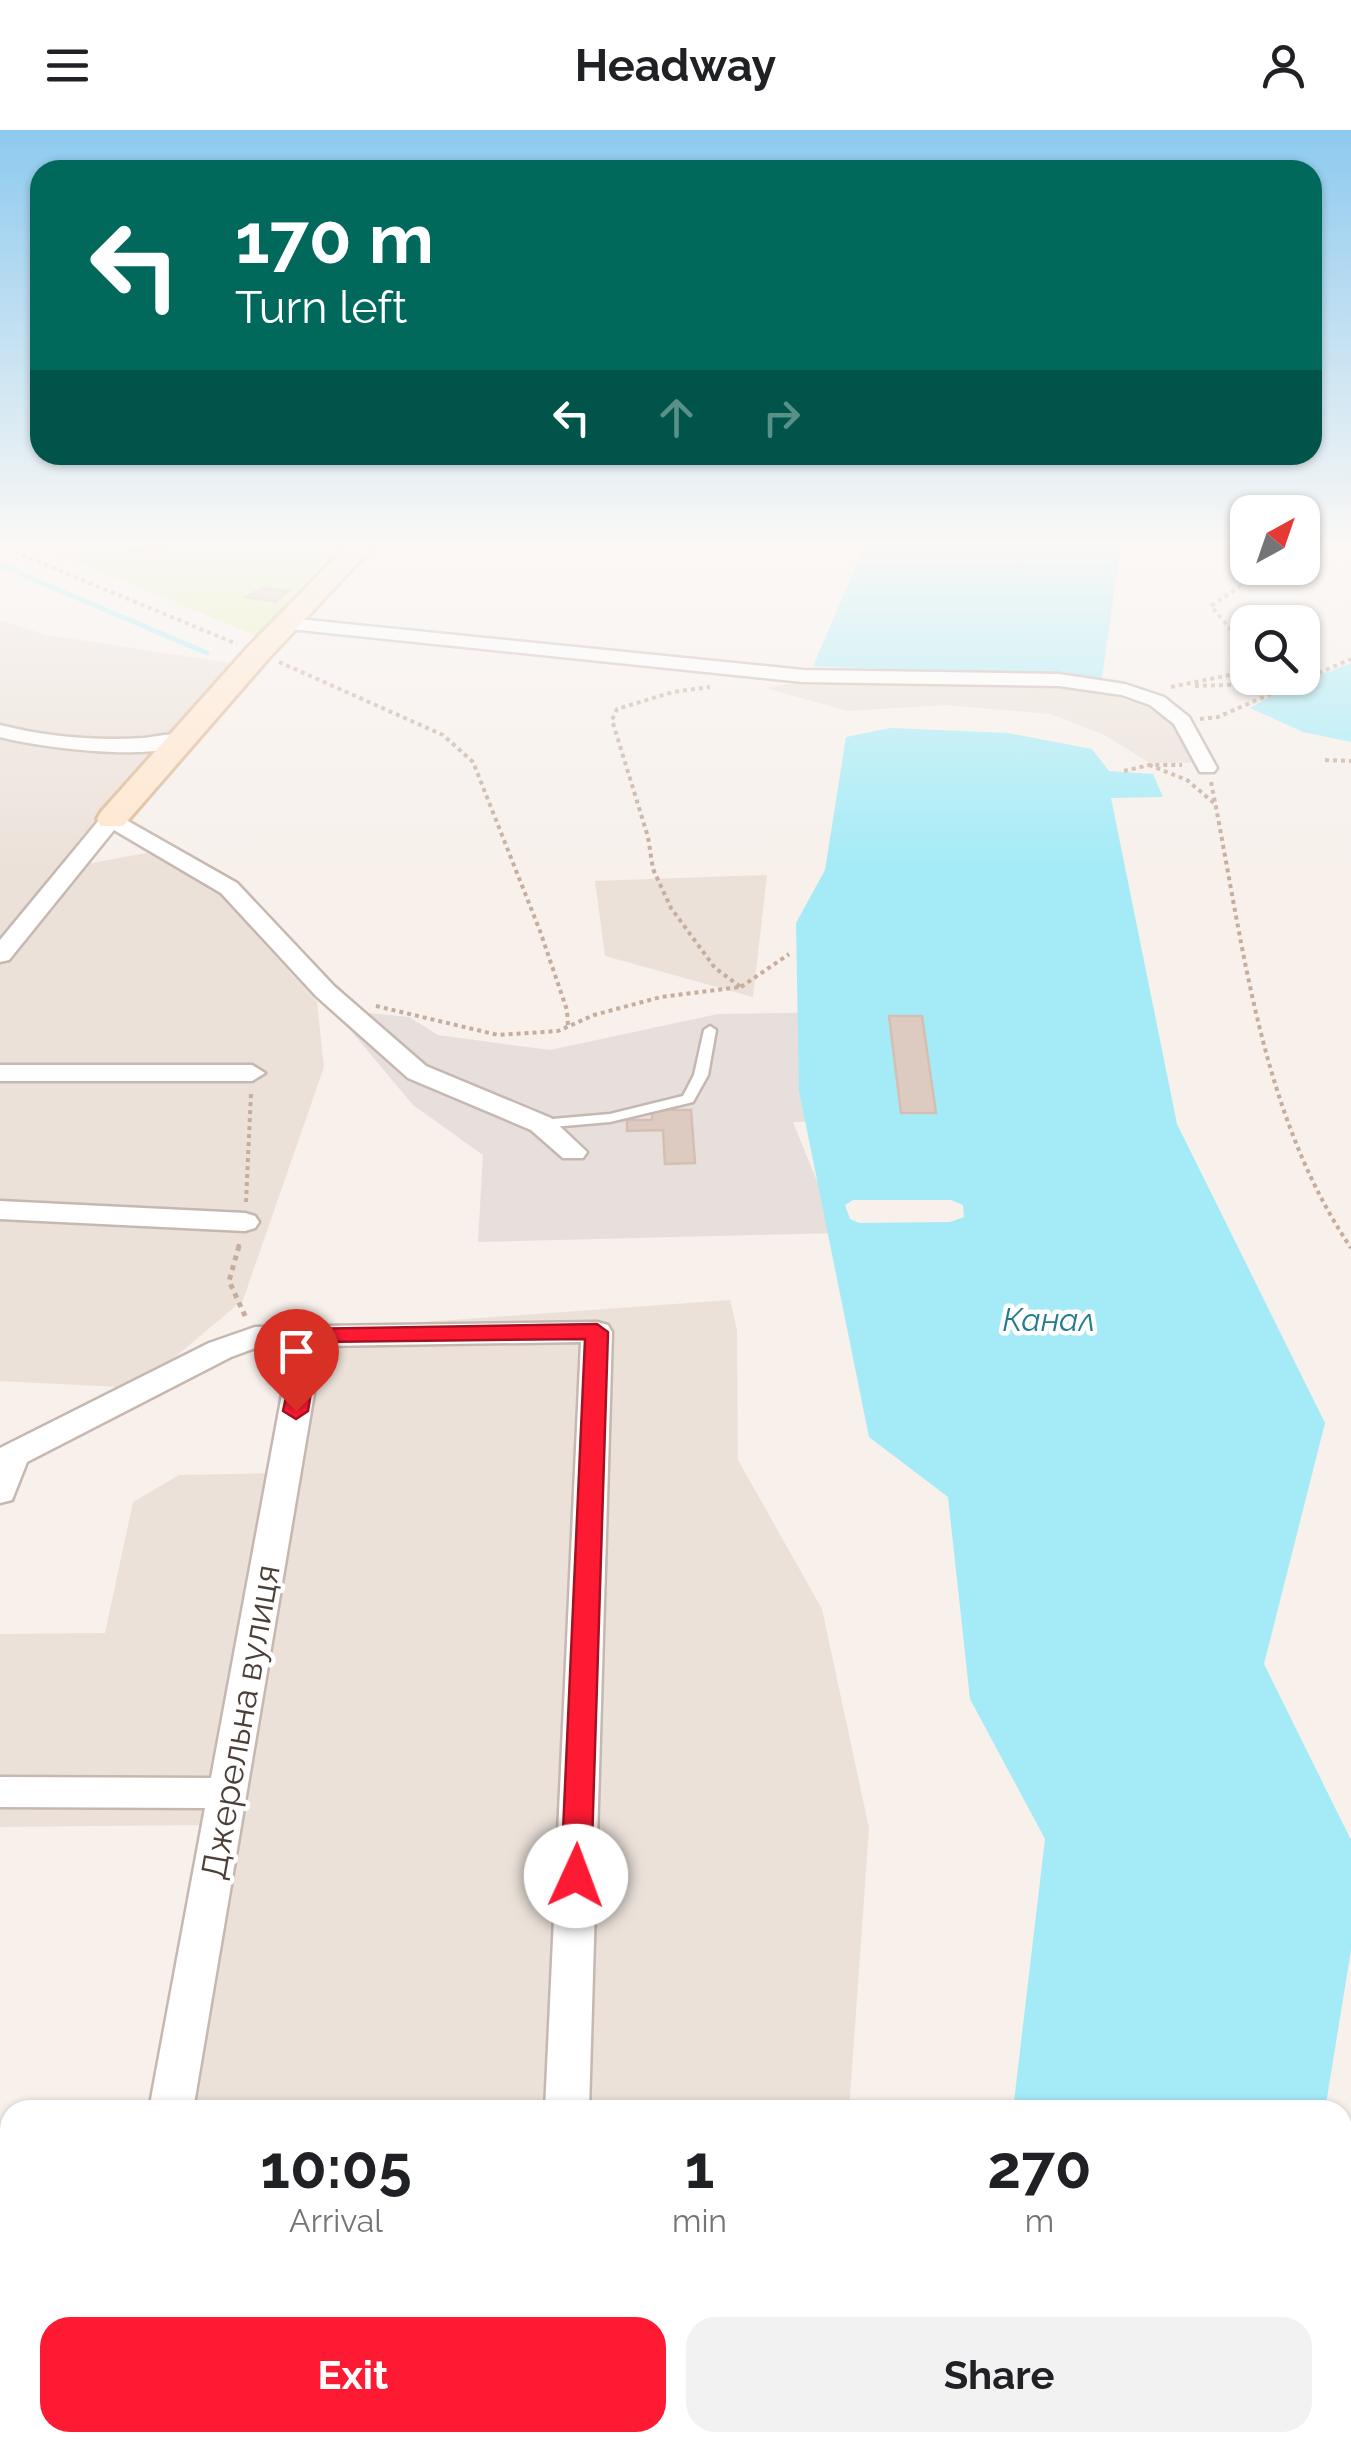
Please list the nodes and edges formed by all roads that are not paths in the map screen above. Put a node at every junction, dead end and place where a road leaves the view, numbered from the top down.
1 (259, 651) edge
2 (558, 651) edge
3 (3, 735) edge
4 (179, 740) junction
5 (1206, 766) road end
6 (112, 819) junction
7 (0, 955) edge
8 (710, 1030) dead end
9 (252, 1072) dead end
10 (0, 1073) edge
11 (541, 1124) junction
12 (573, 1152) dead end
13 (0, 1210) edge
14 (245, 1222) dead end
15 (309, 1334) junction
16 (6, 1459) edge
17 (0, 1492) edge
18 (0, 1792) edge
19 (228, 1793) junction
20 (174, 2100) edge
21 (567, 2100) edge

1 - 4 street
2 - 5 street
3 - 4 street
4 - 6 street
6 - 7 street
6 - 11 street
8 - 11 lane
9 - 10 street
11 - 12 street
13 - 14 street
15 - 16 street
15 - 19 street, Джерельна вулиця
15 - 21 street
16 - 17 street
18 - 19 street
19 - 20 street, Джерельна вулиця

